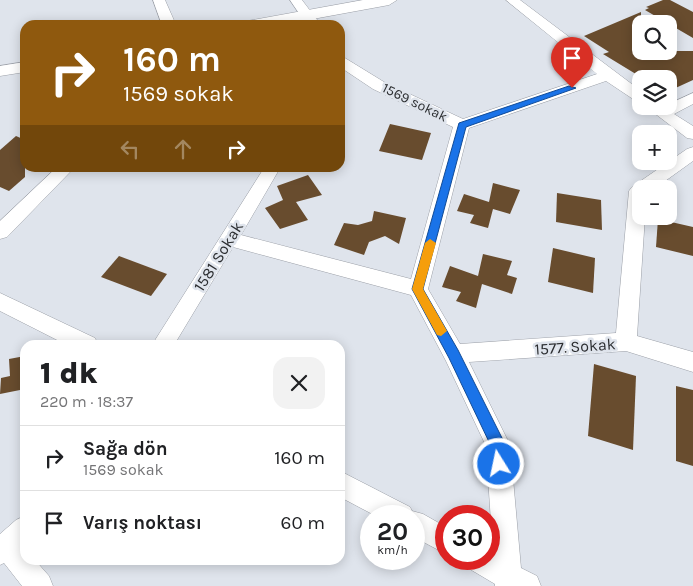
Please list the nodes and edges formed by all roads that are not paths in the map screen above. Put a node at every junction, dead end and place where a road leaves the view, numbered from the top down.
1 (159, 0) edge
2 (296, 0) edge
3 (389, 0) edge
4 (512, 0) edge
5 (167, 20) edge
6 (310, 20) edge
7 (315, 20) edge
8 (345, 67) edge
9 (20, 68) edge
10 (0, 71) edge
11 (608, 75) junction
12 (632, 92) edge
13 (693, 98) edge
14 (677, 103) edge
15 (665, 115) edge
16 (462, 125) junction
17 (693, 134) edge
18 (693, 153) edge
19 (62, 172) edge
20 (270, 172) edge
21 (0, 208) edge
22 (17, 216) junction
23 (0, 232) edge
24 (229, 239) junction
25 (418, 289) junction
26 (0, 301) edge
27 (77, 340) edge
28 (166, 340) edge
29 (626, 342) junction
30 (454, 354) junction
31 (693, 362) edge
32 (345, 486) edge
33 (381, 505) edge
34 (11, 543) edge
35 (20, 557) edge
36 (25, 565) edge
37 (495, 570) edge
38 (515, 583) edge
39 (39, 586) edge

1 - 5 street
2 - 6 street
3 - 7 street
4 - 11 street
8 - 16 street, 1569 sokak
9 - 10 street
11 - 12 street
11 - 16 street, 1569 sokak
13 - 14 street
15 - 17 street
16 - 25 street
18 - 29 street
19 - 22 street
20 - 24 street, 1581 Sokak
21 - 22 street
22 - 23 street
24 - 25 street
24 - 28 street, 1581 Sokak
25 - 30 street
26 - 27 street
29 - 30 street, 1577. Sokak
29 - 31 street, 1577. Sokak
30 - 38 street
32 - 33 street
34 - 35 street
36 - 39 street
37 - 38 street

